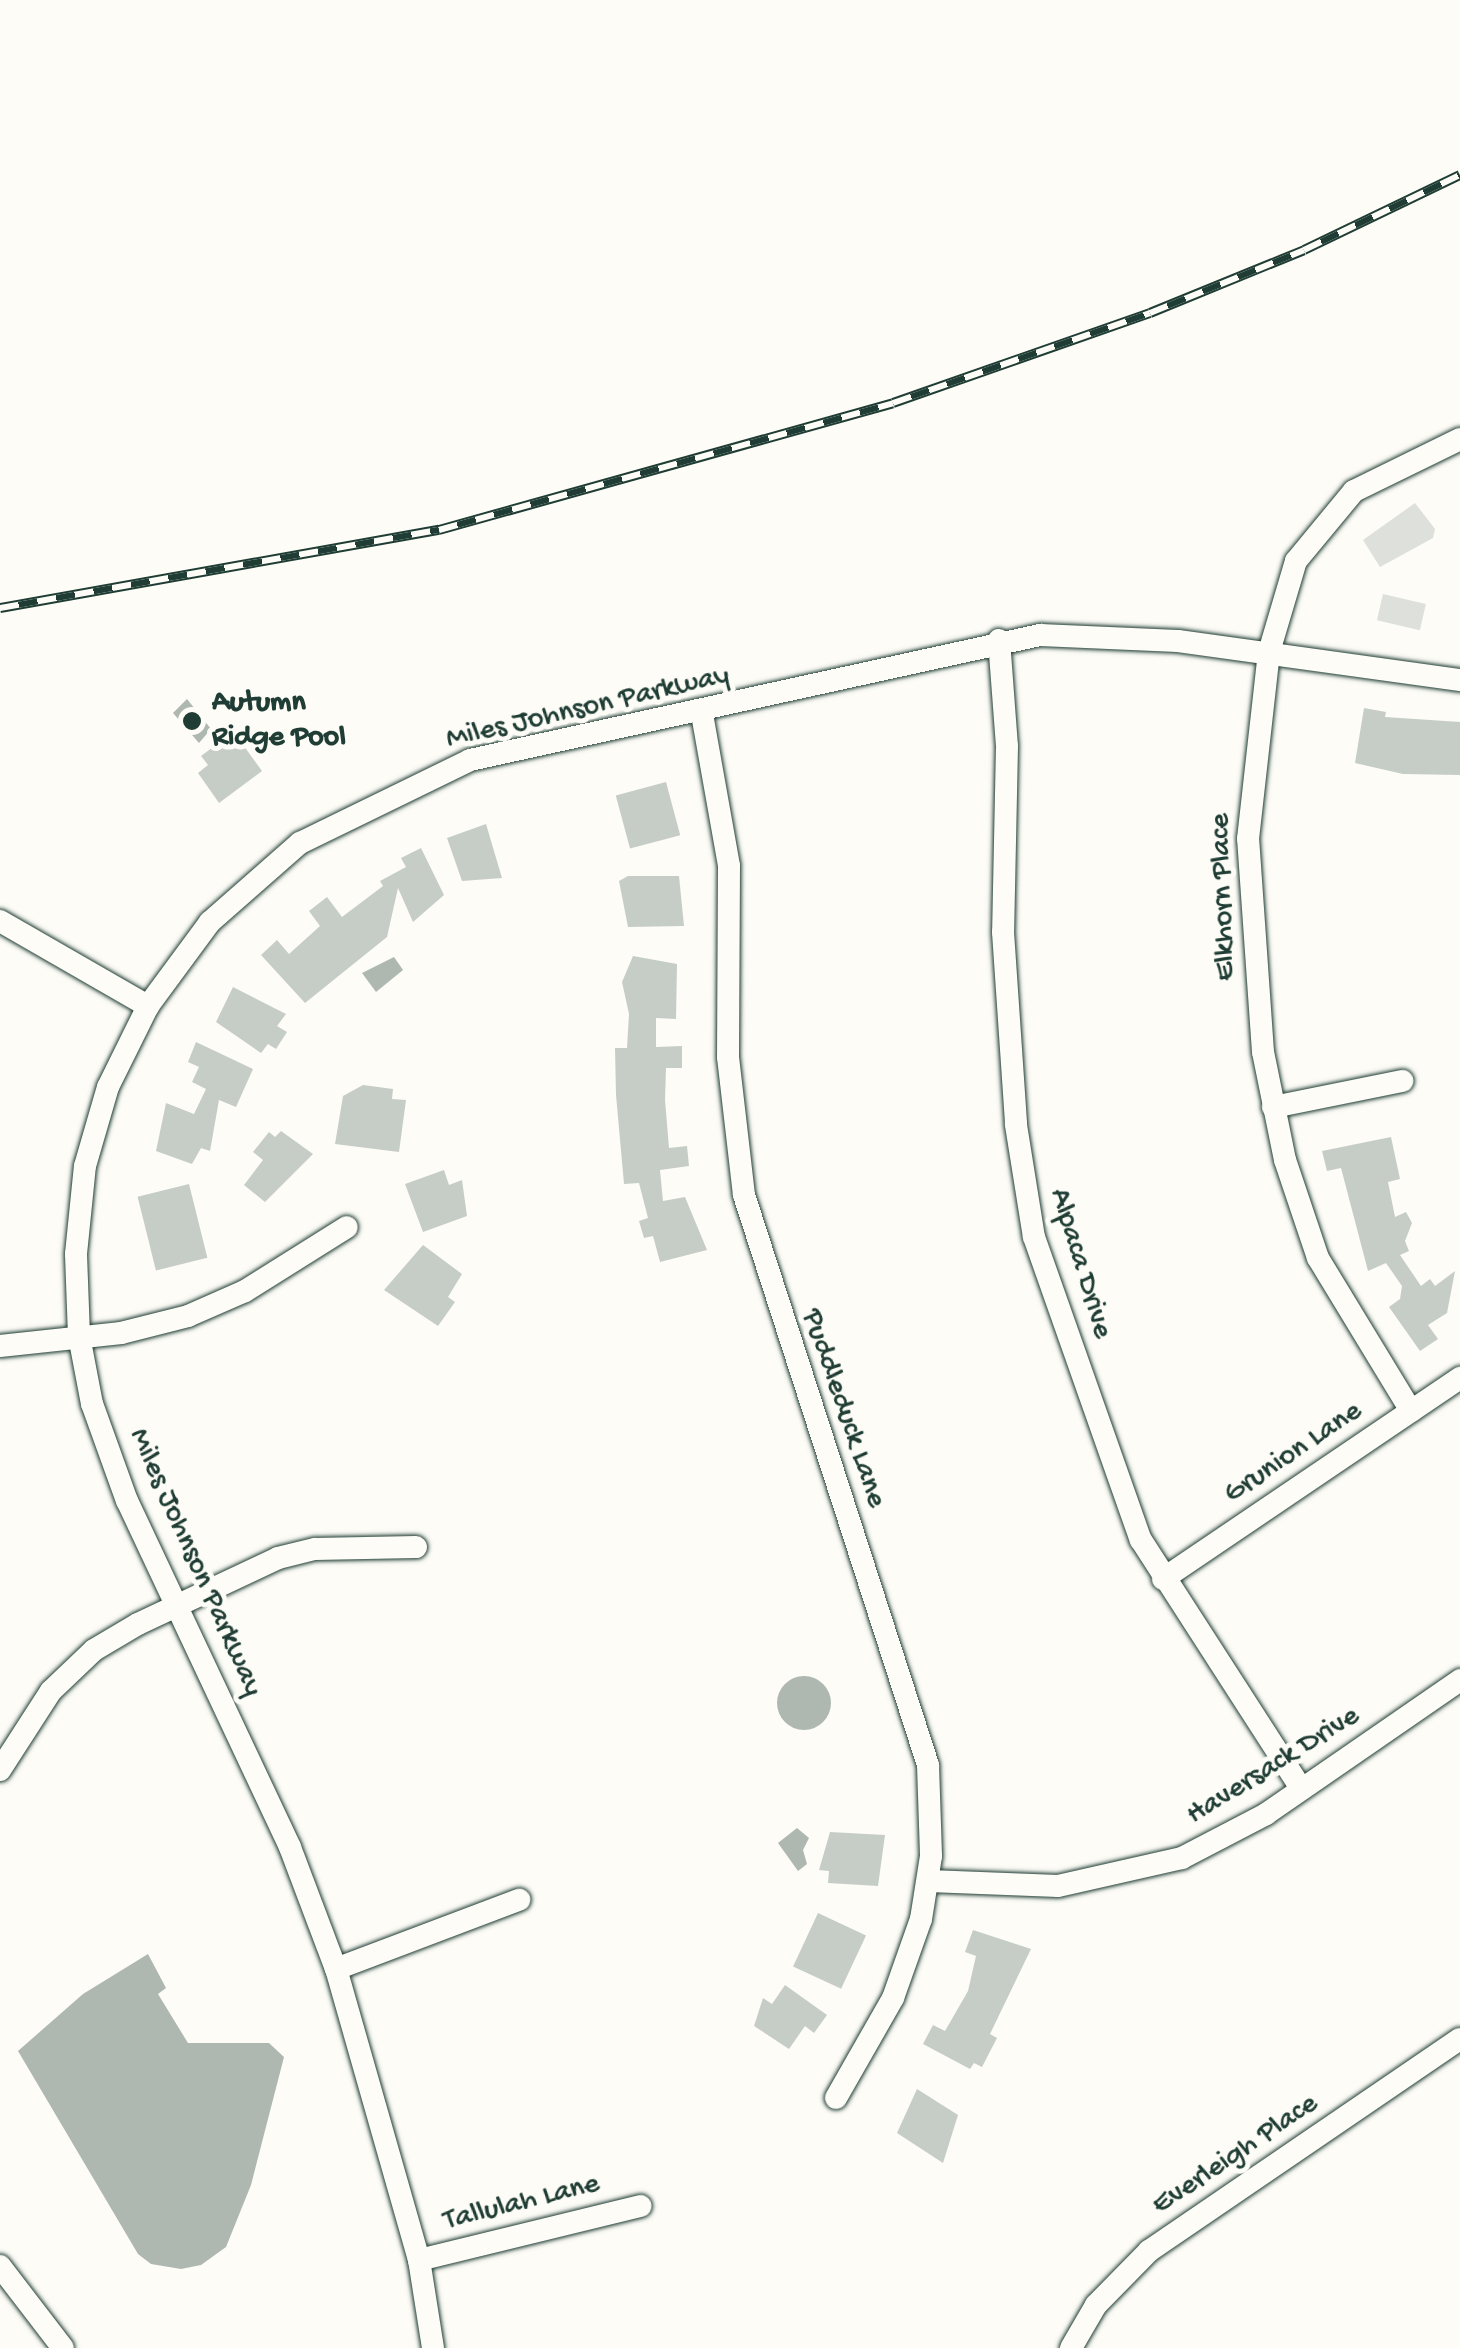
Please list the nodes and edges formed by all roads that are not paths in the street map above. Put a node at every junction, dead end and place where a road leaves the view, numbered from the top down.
1 (1460, 439) edge
2 (999, 640) junction
3 (1269, 652) junction
4 (1460, 680) edge
5 (702, 714) junction
6 (0, 921) edge
7 (148, 1006) junction
8 (1402, 1080) dead end
9 (1273, 1107) junction
10 (348, 1228) dead end
11 (79, 1336) junction
12 (0, 1346) edge
13 (1460, 1378) edge
14 (1411, 1411) junction
15 (416, 1547) dead end
16 (1163, 1580) junction
17 (177, 1605) junction
18 (1460, 1680) edge
19 (0, 1770) edge
20 (1302, 1788) junction
21 (929, 1881) junction
22 (519, 1900) dead end
23 (336, 1968) junction
24 (1460, 2039) edge
25 (836, 2098) dead end
26 (640, 2206) dead end
27 (419, 2260) junction
28 (0, 2266) edge
29 (63, 2348) edge
30 (433, 2348) edge
31 (1071, 2348) edge

1 - 3 street, Elkhorn Place
2 - 3 street, Miles Johnson Parkway
2 - 5 street, Miles Johnson Parkway
2 - 16 street, Alpaca Drive
3 - 4 street, Miles Johnson Parkway
3 - 9 street, Elkhorn Place
5 - 7 street, Miles Johnson Parkway
5 - 21 street, Puddleduck Lane
6 - 7 street
7 - 11 street, Miles Johnson Parkway
8 - 9 street
9 - 14 street, Elkhorn Place
10 - 11 street
11 - 12 street
11 - 17 street, Miles Johnson Parkway
13 - 14 street, Grunion Lane
14 - 16 street, Grunion Lane
15 - 17 street
16 - 20 street, Alpaca Drive
17 - 19 street
17 - 23 street, Miles Johnson Parkway
18 - 20 street, Haversack Drive
20 - 21 street, Haversack Drive
21 - 25 street, Puddleduck Lane
22 - 23 street
23 - 27 street, Miles Johnson Parkway
24 - 31 street, Everleigh Place
26 - 27 street, Tallulah Lane
27 - 30 street, Miles Johnson Parkway
28 - 29 street

